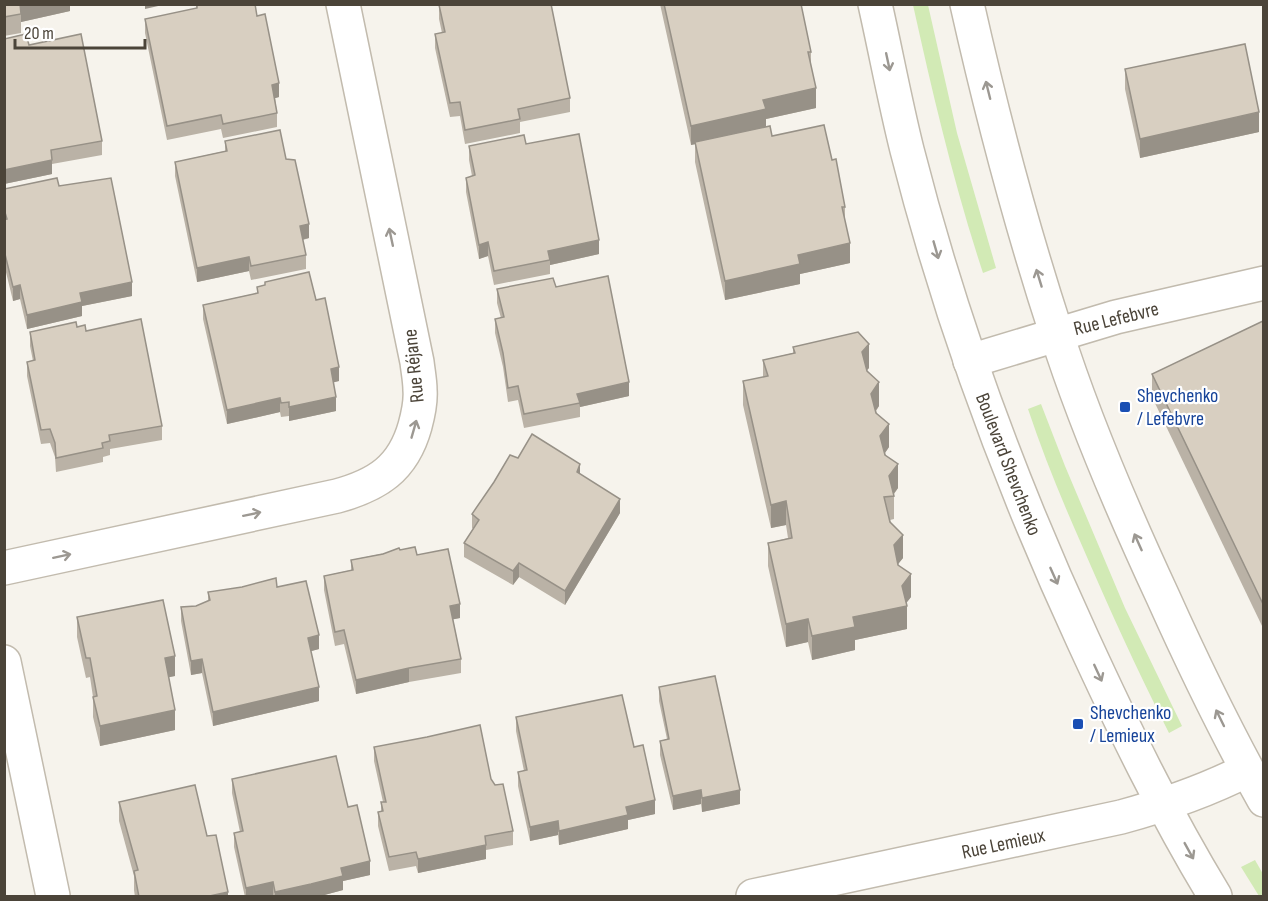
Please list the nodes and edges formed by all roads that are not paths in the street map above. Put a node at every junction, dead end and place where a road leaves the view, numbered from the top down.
1 (343, 4) edge
2 (875, 4) edge
3 (968, 4) edge
4 (1263, 283) edge
5 (1057, 334) junction
6 (970, 361) junction
7 (4, 568) edge
8 (4, 662) edge
9 (1247, 770) junction
10 (1263, 800) edge
11 (1164, 805) junction
12 (53, 897) edge
13 (753, 897) edge
14 (1215, 897) edge

7 -> 1 street, Rue Réjane
2 -> 6 street, Boulevard Shevchenko
5 -> 3 street
4 - 5 street, Rue Lefebvre
5 - 6 street, Rue Lefebvre
9 -> 5 street
6 -> 11 street, Boulevard Shevchenko
8 - 12 street
9 - 10 street
9 - 11 street, Rue Lemieux
11 - 13 street, Rue Lemieux
11 -> 14 street, Boulevard Shevchenko

